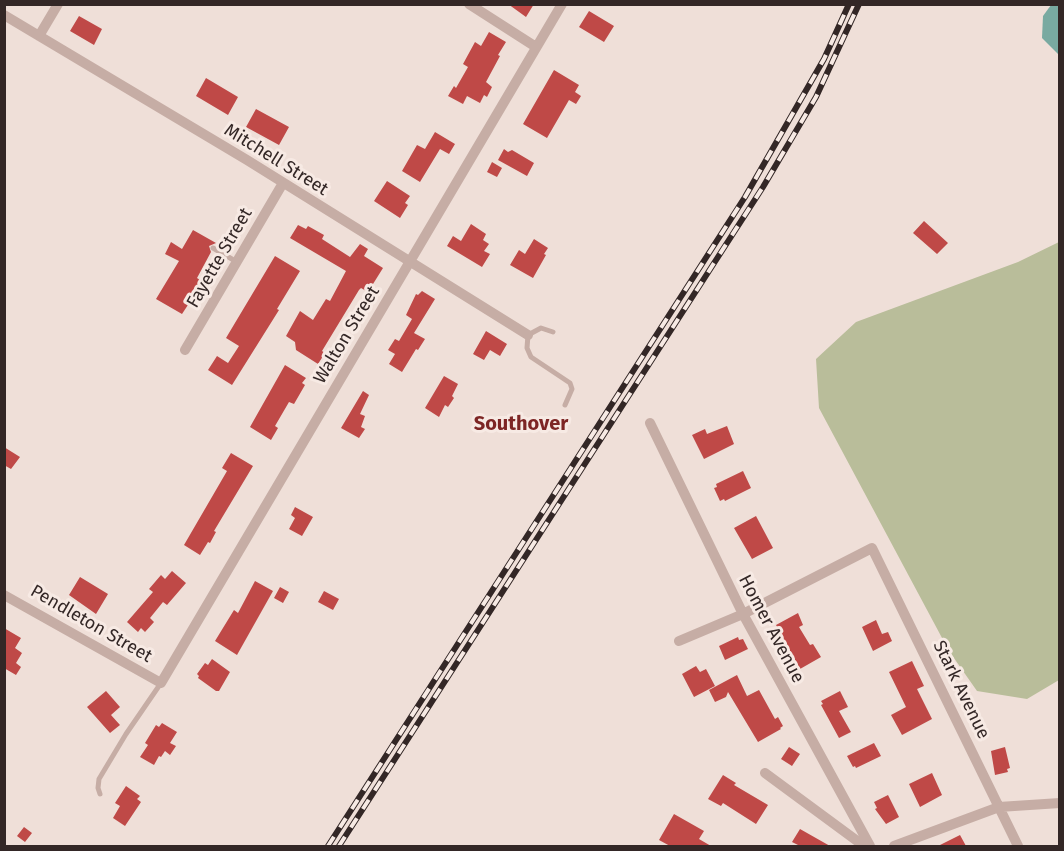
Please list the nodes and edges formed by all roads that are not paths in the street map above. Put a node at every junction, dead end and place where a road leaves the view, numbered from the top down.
1 (58, 4) edge
2 (469, 4) edge
3 (562, 4) edge
4 (4, 15) edge
5 (39, 36) junction
6 (536, 47) junction
7 (283, 183) junction
8 (213, 248) dead end
9 (410, 261) junction
10 (237, 262) junction
11 (554, 332) dead end
12 (528, 335) junction
13 (185, 350) dead end
14 (565, 405) dead end
15 (650, 423) dead end
16 (4, 595) edge
17 (743, 614) junction
18 (679, 641) dead end
19 (161, 683) junction
20 (765, 773) dead end
21 (100, 794) dead end
22 (1059, 803) edge
23 (999, 807) junction
24 (864, 846) edge
25 (870, 846) edge
26 (894, 846) edge
27 (1018, 846) edge

1 - 5 street
2 - 6 street
3 - 6 street, Walton Street
4 - 5 street, Mitchell Street
5 - 7 street, Mitchell Street
6 - 9 street, Walton Street
7 - 9 street, Mitchell Street
7 - 10 street, Fayette Street
8 - 10 lane
9 - 12 street, Mitchell Street
9 - 19 street, Walton Street
10 - 13 street, Fayette Street
11 - 12 lane
12 - 14 lane
15 - 17 street, Homer Avenue
16 - 19 street, Pendleton Street
17 - 18 street
17 - 23 street, Stark Avenue
17 - 25 street, Homer Avenue
19 - 21 lane
20 - 24 street
22 - 23 street
23 - 26 street
23 - 27 street, Stark Avenue

